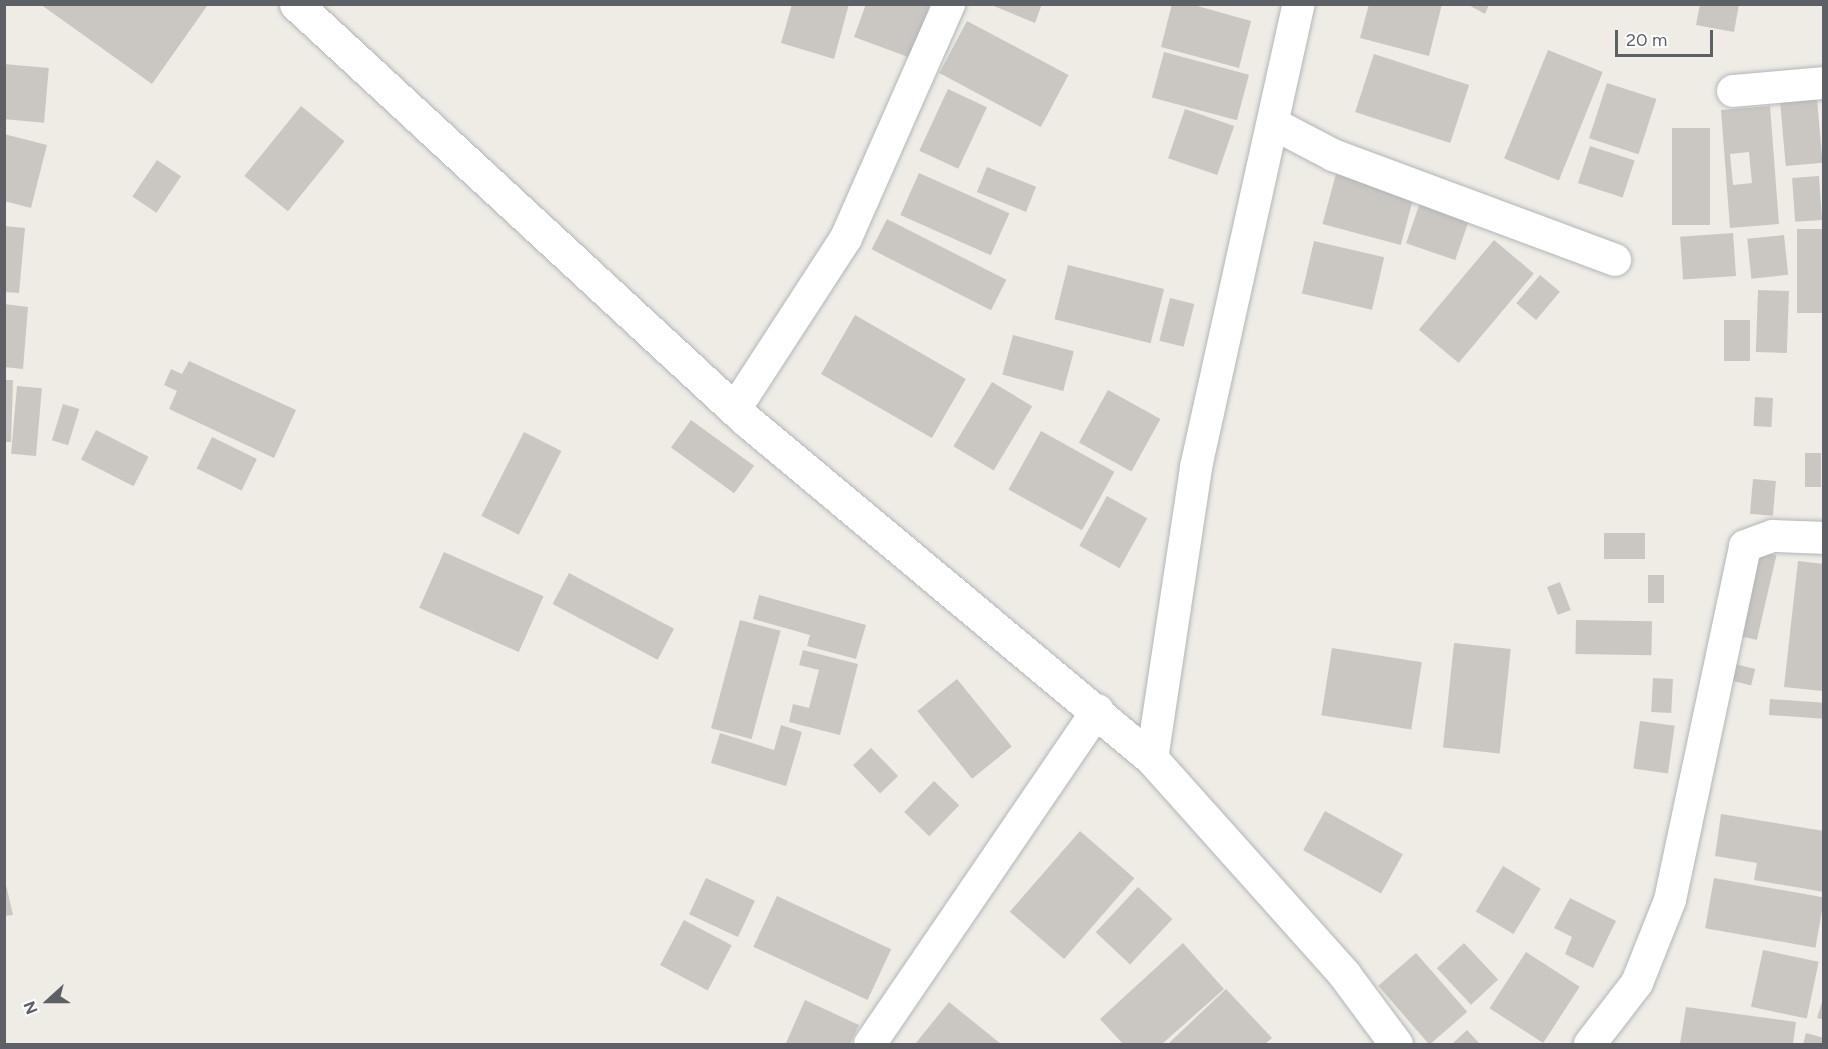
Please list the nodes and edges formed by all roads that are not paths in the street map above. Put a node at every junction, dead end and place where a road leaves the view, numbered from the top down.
1 (296, 4) edge
2 (949, 4) edge
3 (1299, 4) edge
4 (1824, 83) edge
5 (1733, 91) dead end
6 (1274, 124) junction
7 (1615, 260) dead end
8 (735, 410) junction
9 (1824, 538) edge
10 (1098, 710) junction
11 (1152, 759) junction
12 (870, 1044) edge
13 (1396, 1044) edge
14 (1590, 1044) edge

1 - 8 street
2 - 8 street
3 - 6 street
4 - 5 street
6 - 7 street
6 - 11 street
8 - 10 street
9 - 14 street
10 - 11 street
10 - 12 street
11 - 13 street

